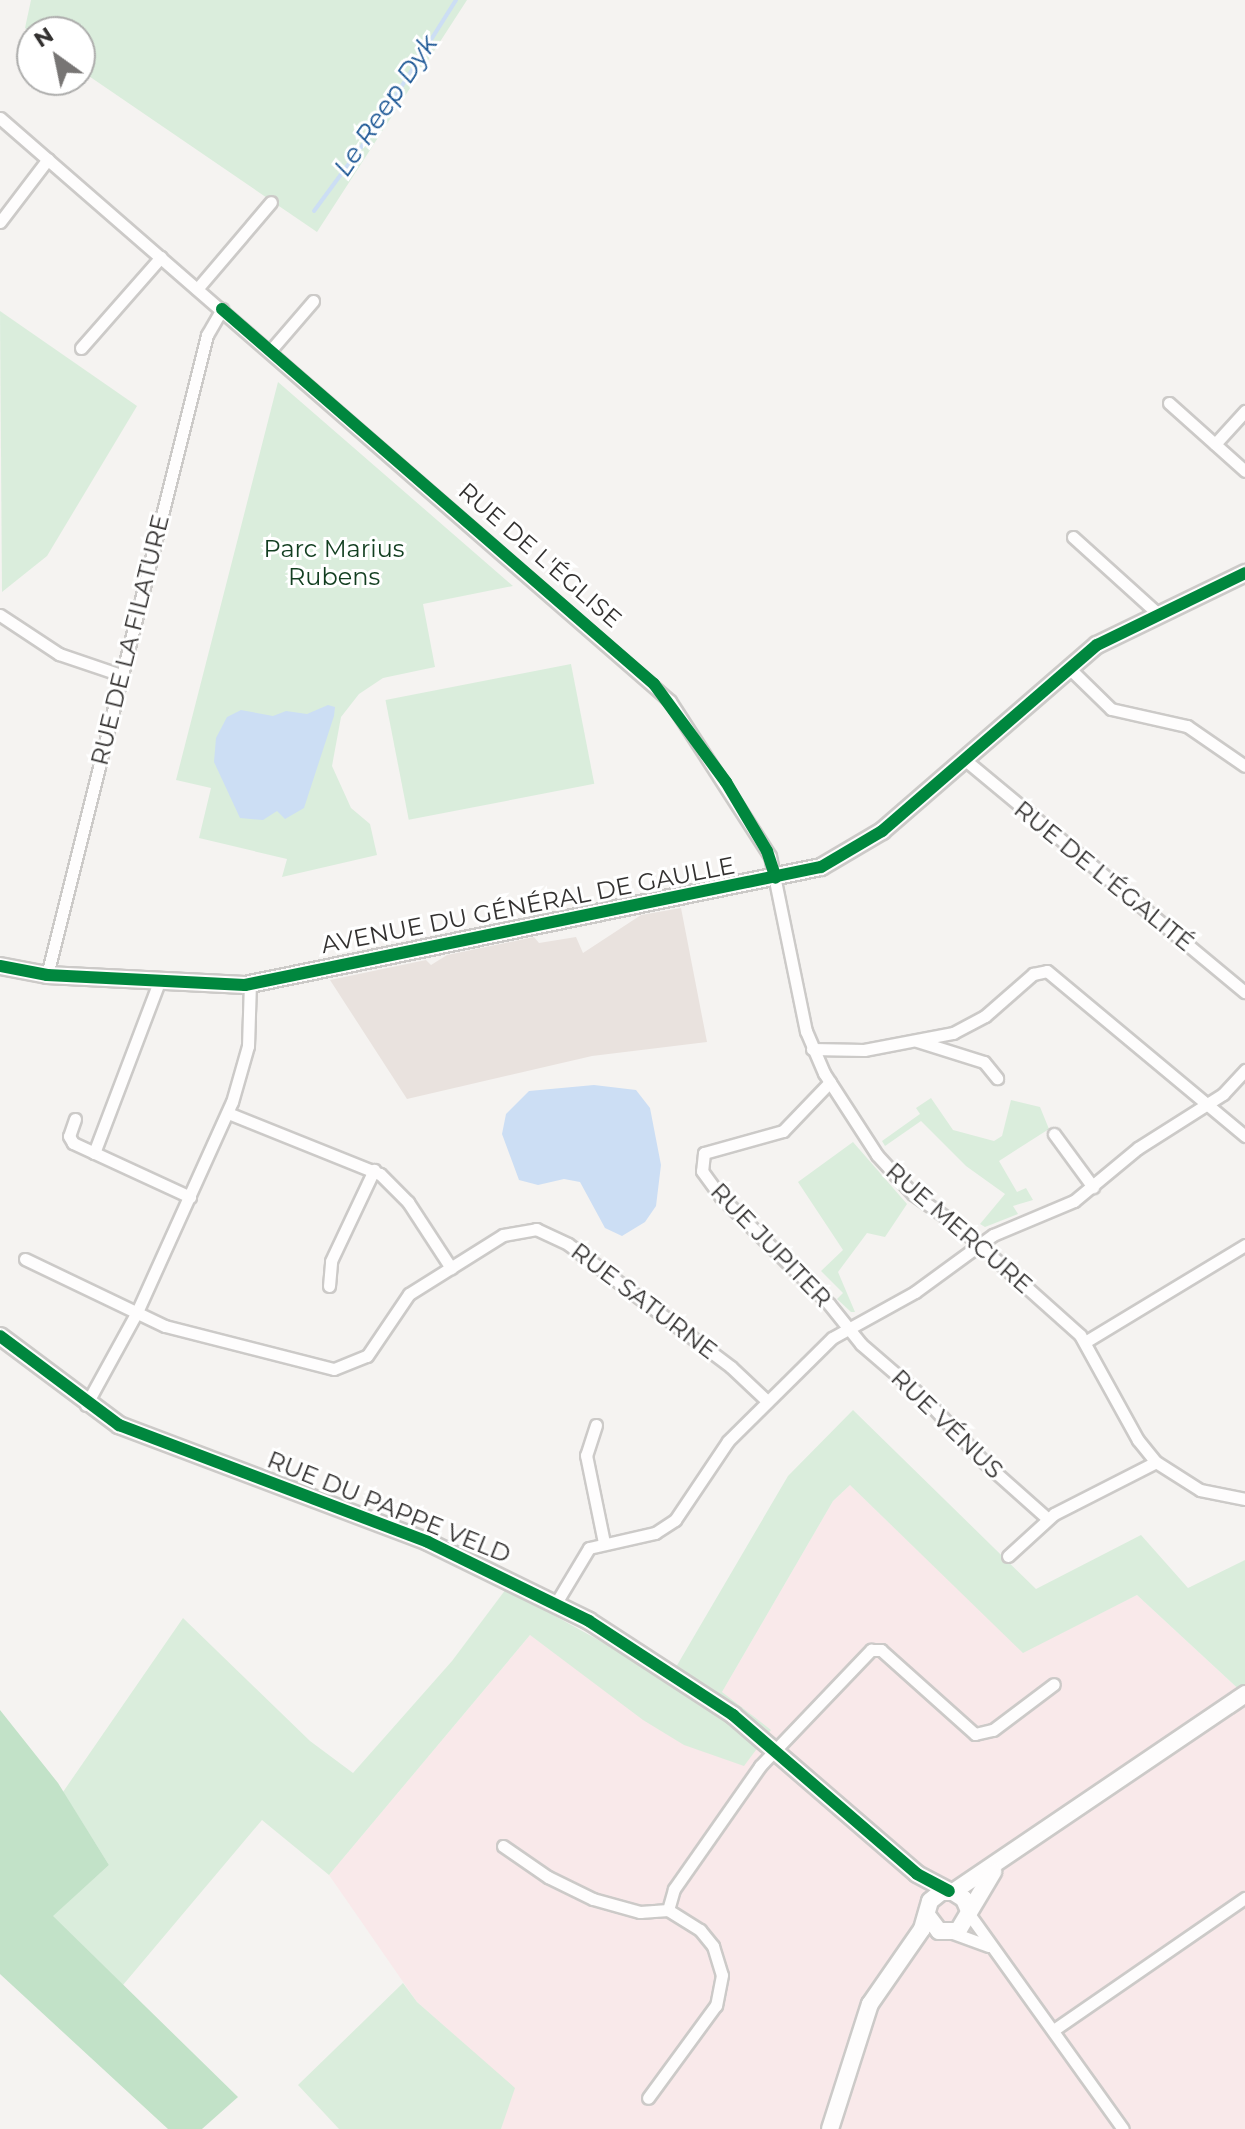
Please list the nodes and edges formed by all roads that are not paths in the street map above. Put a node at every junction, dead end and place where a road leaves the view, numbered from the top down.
1 (0, 118) edge
2 (48, 159) junction
3 (271, 202) dead end
4 (0, 222) edge
5 (161, 257) junction
6 (197, 289) junction
7 (313, 301) dead end
8 (222, 309) junction
9 (81, 348) dead end
10 (270, 351) junction
11 (1169, 403) dead end
12 (1245, 411) edge
13 (1215, 444) junction
14 (1245, 471) edge
15 (1073, 537) dead end
16 (1245, 573) edge
17 (1156, 612) junction
18 (1, 620) edge
19 (1068, 667) junction
20 (121, 675) junction
21 (964, 759) junction
22 (1245, 766) edge
23 (776, 878) junction
24 (0, 966) edge
25 (47, 975) junction
26 (159, 982) junction
27 (250, 984) junction
28 (1245, 992) edge
29 (916, 1041) junction
30 (812, 1049) junction
31 (1245, 1070) edge
32 (997, 1078) dead end
33 (830, 1082) junction
34 (1207, 1105) junction
35 (228, 1113) junction
36 (75, 1119) dead end
37 (1054, 1134) dead end
38 (1245, 1136) edge
39 (94, 1153) junction
40 (374, 1170) junction
41 (1093, 1187) junction
42 (190, 1197) junction
43 (978, 1244) junction
44 (1245, 1245) edge
45 (25, 1259) dead end
46 (451, 1268) junction
47 (329, 1286) dead end
48 (137, 1312) junction
49 (848, 1328) junction
50 (0, 1336) edge
51 (1085, 1342) junction
52 (767, 1401) junction
53 (86, 1405) junction
54 (596, 1425) dead end
55 (1156, 1462) junction
56 (1245, 1499) edge
57 (1048, 1519) junction
58 (604, 1543) junction
59 (1008, 1556) dead end
60 (556, 1603) junction
61 (1054, 1684) dead end
62 (1245, 1694) edge
63 (776, 1748) junction
64 (503, 1846) dead end
65 (1021, 1846) junction
66 (899, 1860) junction
67 (951, 1892) junction
68 (1245, 1898) edge
69 (668, 1910) junction
70 (928, 1910) junction
71 (969, 1913) junction
72 (948, 1933) junction
73 (1002, 1956) junction
74 (889, 1970) junction
75 (1055, 2029) junction
76 (648, 2098) dead end
77 (830, 2129) edge
78 (1123, 2129) edge

1 - 2 street, RUE DE L'ÉGLISE
2 - 4 street
2 - 5 street, RUE DE L'ÉGLISE
3 - 6 street
5 - 6 street, RUE DE L'ÉGLISE
5 - 9 street
6 - 8 street, RUE DE L'ÉGLISE
7 - 10 street
8 - 10 street, RUE DE L'ÉGLISE
8 - 20 street, RUE DE LA FILATURE
10 - 23 street, RUE DE L'ÉGLISE
11 - 13 street
12 - 13 street
13 - 14 street
15 - 17 street
16 - 17 street, AVENUE DU GÉNÉRAL DE GAULLE
17 - 19 street, AVENUE DU GÉNÉRAL DE GAULLE
18 - 20 street
19 - 21 street, AVENUE DU GÉNÉRAL DE GAULLE
19 - 22 street
20 - 25 street, RUE DE LA FILATURE
21 - 23 street, AVENUE DU GÉNÉRAL DE GAULLE
21 - 28 street, RUE DE L'ÉGALITÉ
23 - 27 street, AVENUE DU GÉNÉRAL DE GAULLE
23 - 30 street, RUE MERCURE
24 - 25 street, AVENUE DU GÉNÉRAL DE GAULLE
25 - 26 street, AVENUE DU GÉNÉRAL DE GAULLE
26 - 27 street, AVENUE DU GÉNÉRAL DE GAULLE
26 - 39 street
27 - 35 street
29 - 30 street
29 - 32 street
29 - 34 street
30 - 33 street, RUE MERCURE
31 - 34 street
33 - 43 street, RUE MERCURE
33 - 49 street, RUE JUPITER
34 - 38 street
34 - 41 street
35 - 40 street
35 - 42 street
36 - 39 street
37 - 41 street
39 - 42 street
40 - 46 street
40 - 47 street
41 - 43 street
42 - 48 street
43 - 49 street
43 - 51 street, RUE MERCURE
44 - 51 street
45 - 48 street
46 - 48 street
46 - 52 street, RUE SATURNE
48 - 53 street
49 - 52 street
49 - 57 street, RUE VÉNUS
50 - 53 street, RUE DU PAPPE VELD
51 - 55 street, RUE MERCURE
52 - 58 street
53 - 60 street, RUE DU PAPPE VELD
54 - 58 street
55 - 56 street, RUE MERCURE
55 - 57 street
57 - 59 street
58 - 60 street
60 - 63 street, RUE DU PAPPE VELD
61 - 63 street
62 - 65 street
63 - 66 street, RUE DU PAPPE VELD
63 - 69 street
64 - 69 street
65 - 67 street
65 - 71 street
66 - 67 street, RUE DU PAPPE VELD
66 - 70 street, RUE DU PAPPE VELD
67 - 70 street
67 - 71 street, RUE DU PAPPE VELD
68 - 75 street
69 - 76 street
70 - 72 street, RUE DU PAPPE VELD
70 - 74 street
71 - 72 street
71 - 73 street
72 - 73 street
72 - 74 street
73 - 75 street
74 - 77 street
75 - 78 street

